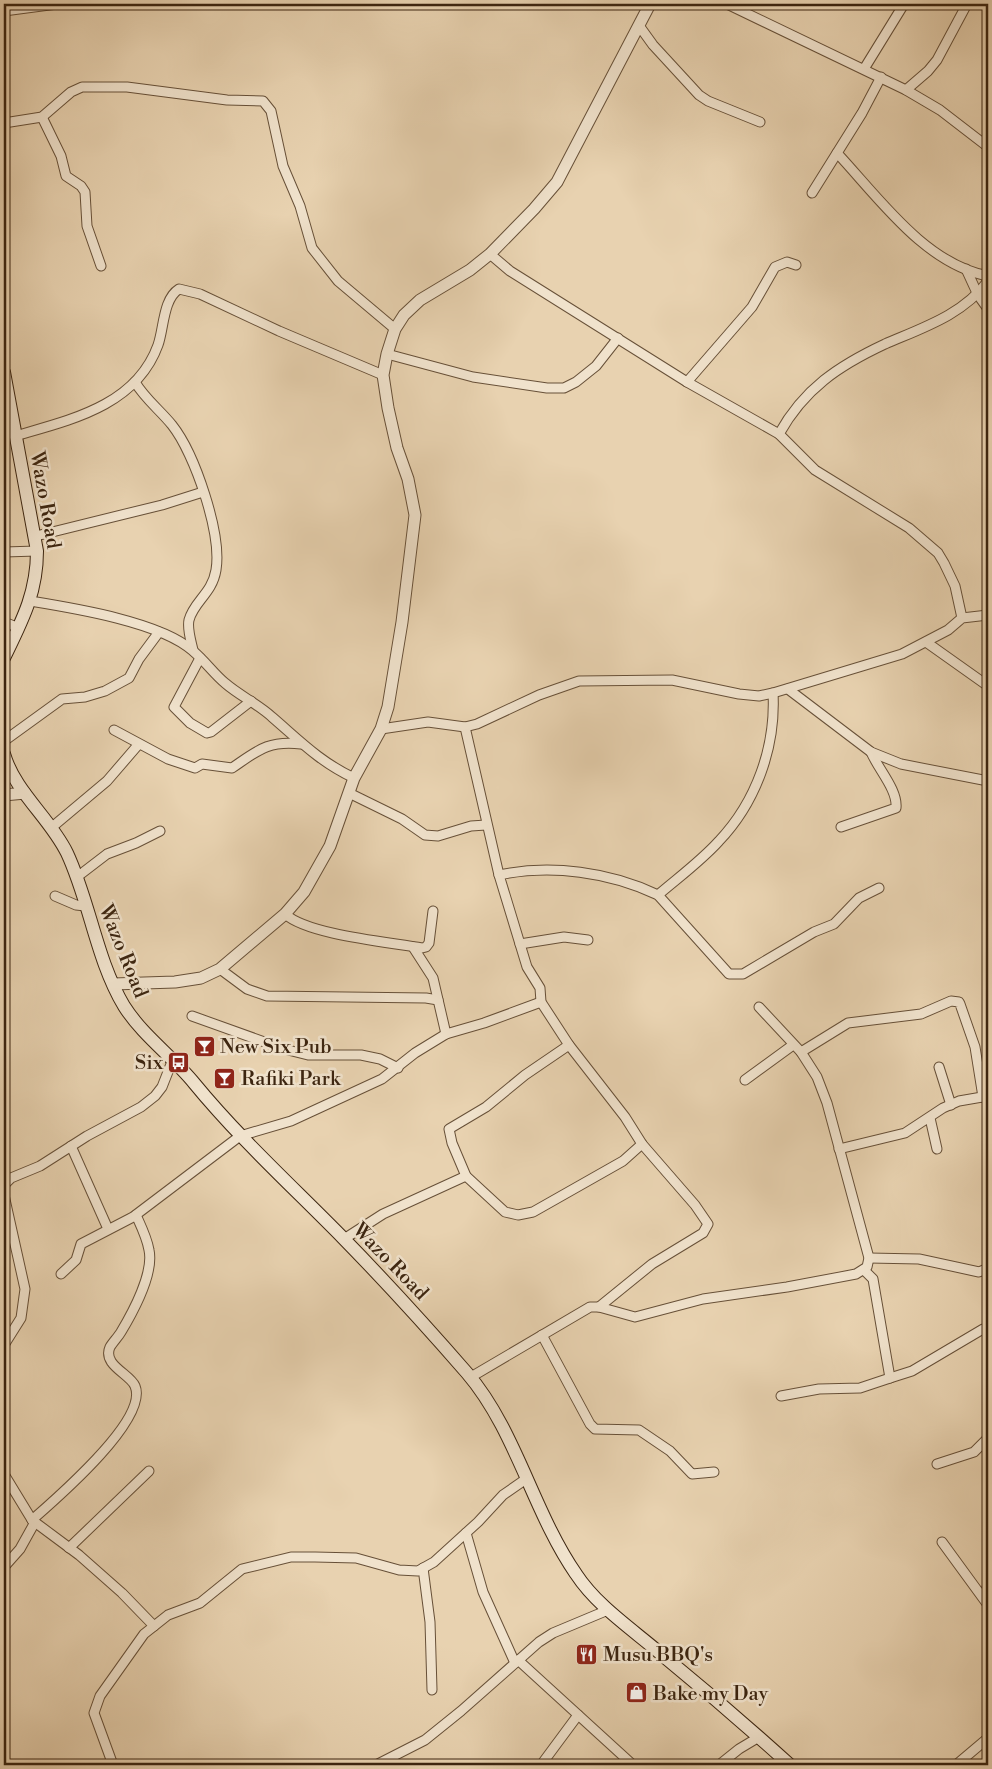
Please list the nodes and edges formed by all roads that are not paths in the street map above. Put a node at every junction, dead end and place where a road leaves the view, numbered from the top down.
1 (57, 4) edge
2 (650, 4) edge
3 (727, 4) edge
4 (904, 4) edge
5 (966, 4) edge
6 (4, 11) edge
7 (640, 27) junction
8 (864, 69) junction
9 (881, 77) junction
10 (906, 90) junction
11 (42, 117) junction
12 (760, 122) dead end
13 (4, 123) edge
14 (988, 147) edge
15 (837, 153) junction
16 (812, 193) dead end
17 (490, 254) junction
18 (796, 265) dead end
19 (102, 266) dead end
20 (966, 269) junction
21 (988, 276) edge
22 (988, 281) edge
23 (978, 295) junction
24 (988, 309) edge
25 (395, 328) junction
26 (618, 338) junction
27 (386, 354) junction
28 (4, 372) edge
29 (383, 375) junction
30 (135, 382) junction
31 (687, 382) junction
32 (11, 431) edge
33 (779, 434) junction
34 (203, 492) junction
35 (36, 536) junction
36 (37, 551) junction
37 (4, 552) edge
38 (30, 601) junction
39 (988, 615) edge
40 (962, 618) junction
41 (4, 622) edge
42 (19, 628) junction
43 (158, 632) junction
44 (926, 642) junction
45 (193, 650) junction
46 (4, 658) edge
47 (200, 658) junction
48 (988, 686) edge
49 (788, 689) junction
50 (772, 693) junction
51 (251, 702) junction
52 (465, 727) junction
53 (381, 729) junction
54 (114, 730) dead end
55 (4, 740) edge
56 (301, 744) junction
57 (138, 745) junction
58 (871, 752) junction
59 (4, 754) edge
60 (354, 778) junction
61 (988, 781) edge
62 (25, 793) junction
63 (349, 793) junction
64 (4, 795) edge
65 (486, 825) junction
66 (841, 827) dead end
67 (51, 828) junction
68 (160, 831) dead end
69 (499, 875) junction
70 (77, 877) junction
71 (878, 888) dead end
72 (658, 895) junction
73 (55, 896) dead end
74 (85, 906) junction
75 (433, 911) dead end
76 (286, 914) junction
77 (588, 940) dead end
78 (520, 944) junction
79 (413, 946) junction
80 (220, 969) junction
81 (113, 984) junction
82 (438, 1000) junction
83 (542, 1002) junction
84 (759, 1007) dead end
85 (192, 1016) dead end
86 (446, 1034) junction
87 (569, 1045) junction
88 (793, 1045) junction
89 (801, 1052) junction
90 (173, 1059) junction
91 (939, 1067) dead end
92 (984, 1067) edge
93 (398, 1068) junction
94 (745, 1080) dead end
95 (986, 1096) edge
96 (951, 1104) junction
97 (930, 1118) junction
98 (240, 1136) junction
99 (642, 1144) junction
100 (71, 1146) junction
101 (839, 1148) junction
102 (937, 1149) dead end
103 (466, 1176) junction
104 (4, 1189) edge
105 (4, 1195) edge
106 (136, 1215) junction
107 (108, 1229) junction
108 (344, 1239) junction
109 (868, 1258) junction
110 (988, 1268) edge
111 (864, 1270) junction
112 (62, 1274) dead end
113 (599, 1307) junction
114 (983, 1329) dead end
115 (542, 1335) junction
116 (4, 1345) edge
117 (471, 1377) junction
118 (890, 1378) junction
119 (782, 1396) dead end
120 (988, 1438) edge
121 (937, 1464) dead end
122 (149, 1471) dead end
123 (714, 1472) dead end
124 (4, 1474) edge
125 (526, 1479) junction
126 (33, 1521) junction
127 (466, 1533) junction
128 (942, 1542) dead end
129 (69, 1548) junction
130 (4, 1567) edge
131 (423, 1568) junction
132 (988, 1586) edge
133 (986, 1601) edge
134 (608, 1610) junction
135 (154, 1626) junction
136 (516, 1662) junction
137 (432, 1690) dead end
138 (578, 1715) junction
139 (759, 1738) junction
140 (988, 1738) edge
141 (113, 1765) edge
142 (376, 1765) edge
143 (541, 1765) edge
144 (633, 1765) edge
145 (719, 1765) edge
146 (790, 1765) edge
147 (956, 1765) edge

1 - 6 street
2 - 7 street
3 - 8 street
4 - 8 street
5 - 10 street
7 - 12 street
7 - 17 street
8 - 9 street
9 - 10 street
9 - 15 street
10 - 14 street
11 - 13 street
11 - 19 street
11 - 25 street
15 - 16 street
15 - 20 street
17 - 25 street
17 - 26 street
18 - 31 street
20 - 21 street
20 - 23 street
22 - 23 street
23 - 24 street
23 - 33 street
25 - 27 street
26 - 27 street
26 - 31 street
27 - 29 street
28 - 32 main road, Wazo Road
29 - 30 street
29 - 53 street
30 - 32 street
30 - 34 street
31 - 33 street
32 - 35 main road, Wazo Road
33 - 40 street
34 - 35 street
34 - 45 street
35 - 36 main road, Wazo Road
36 - 37 street
36 - 38 main road, Wazo Road
38 - 42 main road, Wazo Road
38 - 43 street
39 - 40 street
40 - 44 street
41 - 42 street
42 - 46 main road, Wazo Road
43 - 45 street
43 - 55 street
44 - 48 street
44 - 49 street
45 - 47 street
47 - 51 street
47 - 51 street
49 - 50 street
49 - 58 street
50 - 52 street
50 - 72 street
51 - 56 street
52 - 53 street
52 - 65 street
53 - 60 street
54 - 57 street
56 - 57 street
56 - 60 street
57 - 67 street
58 - 61 street
58 - 66 street
59 - 62 main road, Wazo Road
60 - 63 street
62 - 64 street
62 - 67 main road, Wazo Road
63 - 65 street
63 - 76 street
65 - 69 street
67 - 70 main road, Wazo Road
68 - 70 street
69 - 72 street
69 - 78 street
70 - 74 main road, Wazo Road
71 - 72 street
73 - 74 street
74 - 81 main road, Wazo Road
75 - 79 street
76 - 79 street
76 - 80 street
77 - 78 street
78 - 83 street
79 - 82 street
80 - 81 street
80 - 82 street
81 - 90 main road, Wazo Road
82 - 86 street
83 - 86 street
83 - 87 street
84 - 88 street
85 - 93 street
86 - 93 street
87 - 99 street
87 - 103 street
88 - 89 street
88 - 94 street
89 - 92 street
89 - 101 street
90 - 98 main road, Wazo Road
90 - 100 street
91 - 96 street
92 - 95 street
93 - 98 street
95 - 96 street
96 - 97 street
97 - 101 street
97 - 102 street
98 - 106 street
98 - 108 main road, Wazo Road
99 - 103 street
99 - 113 street
100 - 104 street
100 - 107 street
101 - 109 street
103 - 108 street
105 - 116 street
106 - 107 street
106 - 126 street
107 - 112 street
108 - 117 main road, Wazo Road
109 - 110 street
109 - 111 street
111 - 113 street
111 - 118 street
113 - 115 street
114 - 118 street
115 - 117 street
115 - 123 street
117 - 125 main road, Wazo Road
118 - 119 street
120 - 121 street
122 - 129 street
124 - 126 street
125 - 127 street
125 - 134 main road, Wazo Road
126 - 129 street
126 - 130 street
127 - 131 street
127 - 136 street
128 - 133 street
129 - 135 street
131 - 135 street
131 - 137 street
132 - 133 street
134 - 136 street
134 - 139 main road, Wazo Road
135 - 141 street
136 - 138 street
136 - 142 street
138 - 143 street
138 - 144 street
139 - 145 street
139 - 146 main road, Wazo Road
140 - 147 street

